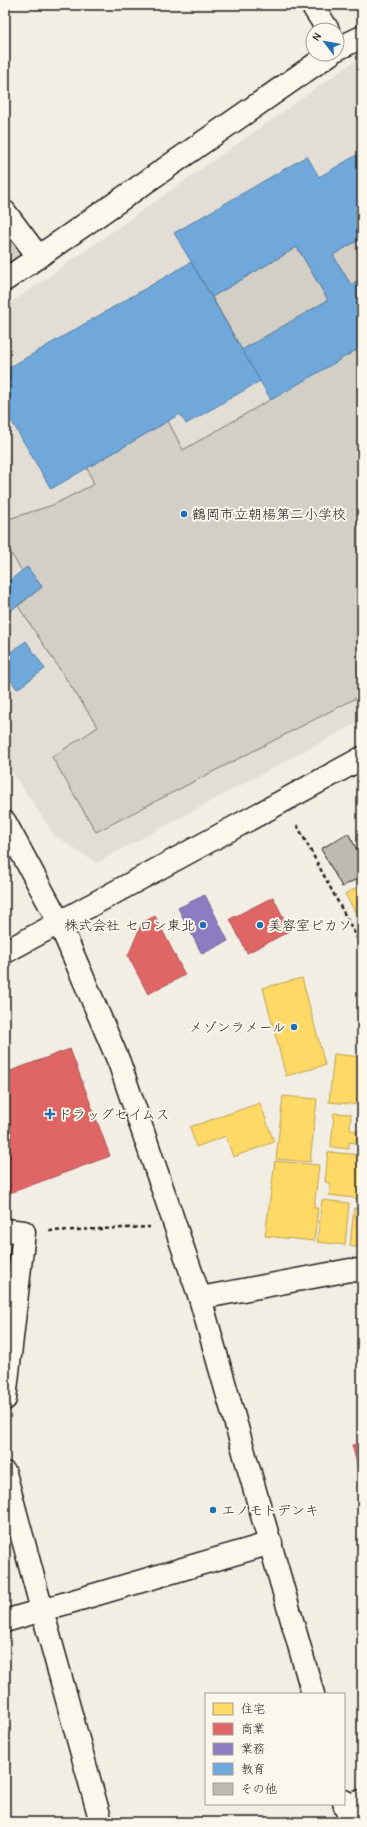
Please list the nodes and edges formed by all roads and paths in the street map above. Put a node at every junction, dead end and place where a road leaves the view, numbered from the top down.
1 (312, 5) edge
2 (321, 22) edge
3 (362, 37) edge
4 (345, 42) edge
5 (310, 62) edge
6 (5, 212) edge
7 (38, 256) junction
8 (5, 280) edge
9 (362, 758) edge
10 (5, 822) edge
11 (297, 825) dead end
12 (59, 922) junction
13 (362, 947) edge
14 (5, 952) edge
15 (176, 1226) junction
16 (15, 1231) edge
17 (362, 1271) edge
18 (200, 1298) junction
19 (5, 1398) edge
20 (5, 1473) edge
21 (270, 1543) junction
22 (42, 1610) junction
23 (5, 1621) edge
24 (314, 1693) edge
25 (101, 1822) edge

1 - 2 street
3 - 4 street
5 - 7 street
6 - 7 street
7 - 8 street
9 - 12 street
10 - 12 street
11 - 13 path
12 - 14 street
12 - 15 street
15 - 16 path
15 - 18 street
16 - 19 street
17 - 18 street
18 - 21 street
20 - 22 street
21 - 22 street
21 - 24 street
22 - 23 street
22 - 25 street

